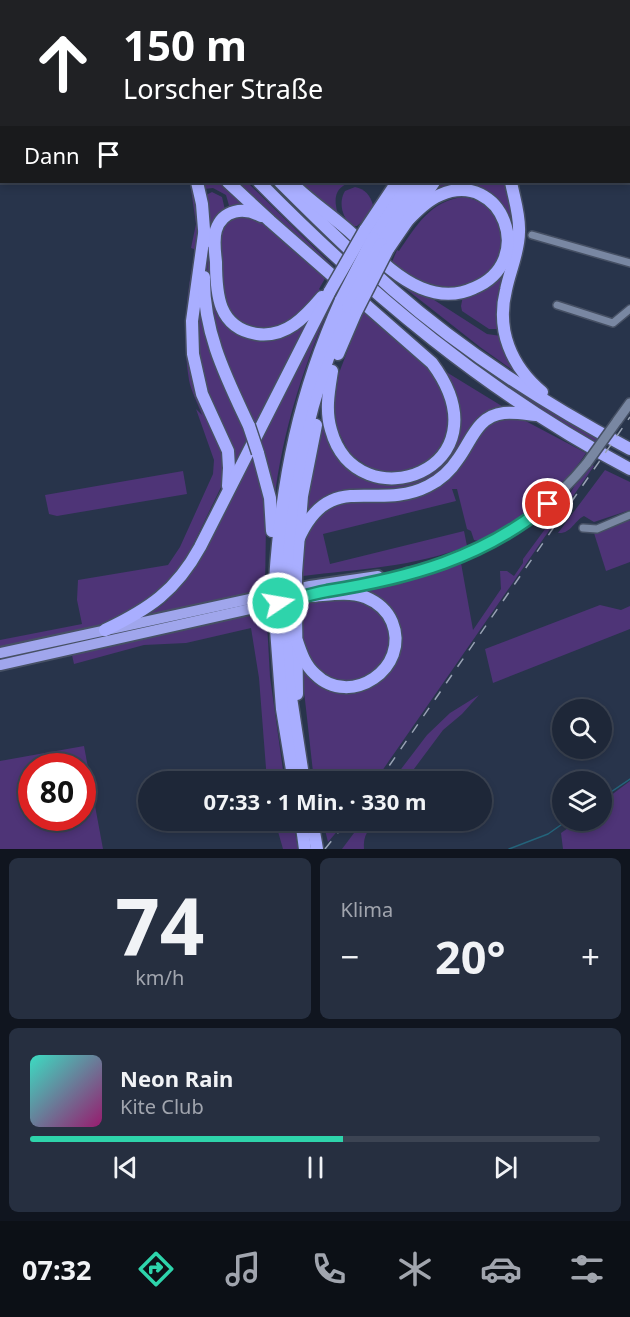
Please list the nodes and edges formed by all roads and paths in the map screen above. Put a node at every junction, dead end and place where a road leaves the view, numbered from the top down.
1 (197, 183) edge
2 (229, 183) edge
3 (260, 183) edge
4 (281, 183) edge
5 (291, 183) edge
6 (397, 183) edge
7 (409, 183) edge
8 (421, 183) edge
9 (433, 183) edge
10 (509, 183) edge
11 (270, 221) junction
12 (404, 224) junction
13 (204, 234) junction
14 (532, 235) dead end
15 (377, 240) junction
16 (630, 263) edge
17 (329, 290) junction
18 (557, 305) dead end
19 (348, 306) junction
20 (368, 306) junction
21 (630, 309) edge
22 (424, 333) junction
23 (332, 371) junction
24 (630, 403) edge
25 (571, 415) junction
26 (541, 416) junction
27 (630, 449) edge
28 (630, 469) edge
29 (227, 494) junction
30 (630, 515) edge
31 (583, 528) dead end
32 (298, 540) junction
33 (408, 573) junction
34 (286, 576) junction
35 (310, 596) junction
36 (285, 613) junction
37 (105, 630) junction
38 (297, 641) junction
39 (0, 653) edge
40 (0, 665) edge
41 (296, 734) junction
42 (292, 771) edge
43 (302, 771) edge
44 (306, 831) edge
45 (312, 831) edge
46 (313, 847) edge

1 - 13 highway
2 - 11 highway
3 - 22 highway
4 - 25 highway
5 - 12 highway
6 - 15 highway
7 - 15 highway
8 - 15 highway
9 - 12 highway
10 - 25 highway
11 - 17 highway
11 - 20 highway
12 - 15 highway
13 - 29 highway
13 - 34 highway, bridge
14 - 16 street
15 - 17 highway, bridge
15 - 19 highway, bridge
15 - 19 highway, bridge
17 - 29 highway
18 - 21 street
19 - 23 highway
19 - 34 highway
20 - 22 highway
20 - 23 highway
22 - 26 highway
23 - 32 highway
24 - 33 main road, bridge
25 - 27 highway
26 - 28 highway
26 - 32 highway
29 - 37 highway
30 - 31 street
32 - 34 highway
33 - 35 highway
33 - 37 highway
34 - 36 highway, bridge
34 - 36 highway, bridge
35 - 38 highway
35 - 40 highway
36 - 38 highway
36 - 41 highway
36 - 42 highway
37 - 39 highway
38 - 41 highway
41 - 43 highway
44 - 46 highway
45 - 46 highway

